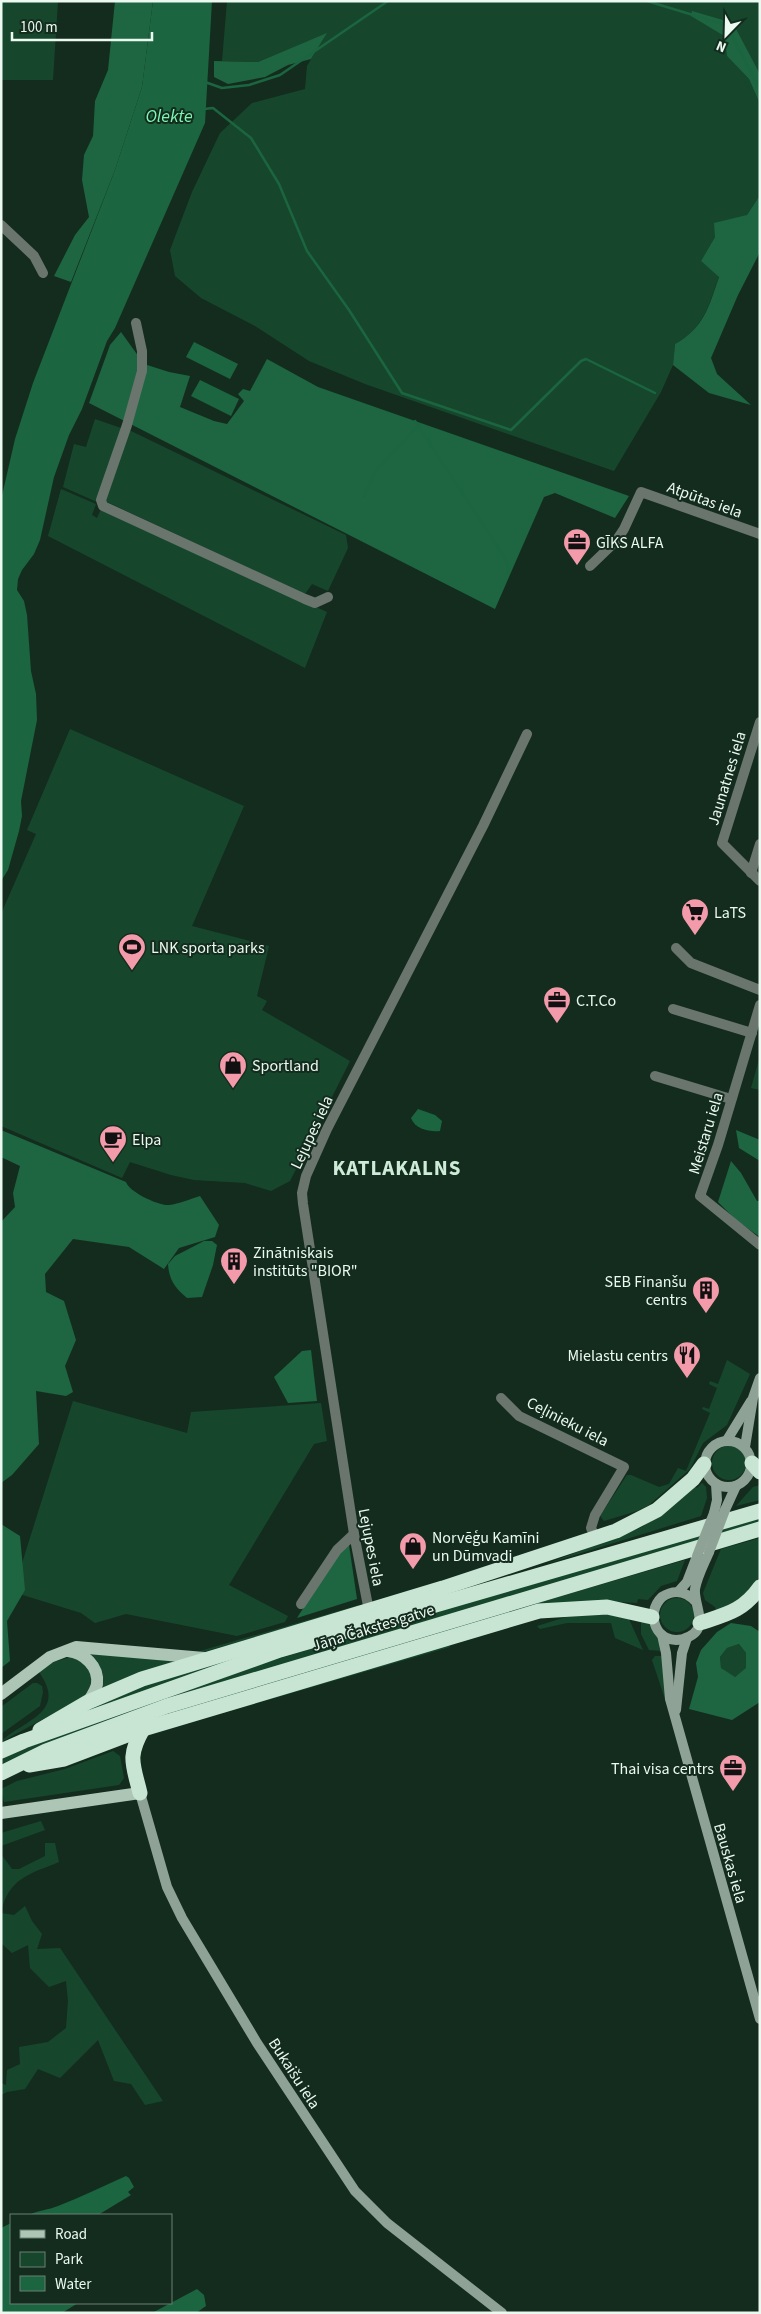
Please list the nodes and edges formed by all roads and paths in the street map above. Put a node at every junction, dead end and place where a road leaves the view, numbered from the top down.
1 (1, 225) edge
2 (43, 273) dead end
3 (136, 323) dead end
4 (760, 534) edge
5 (590, 566) dead end
6 (328, 597) dead end
7 (760, 722) edge
8 (527, 734) dead end
9 (760, 844) edge
10 (751, 873) junction
11 (760, 881) edge
12 (676, 948) dead end
13 (760, 990) edge
14 (760, 1005) edge
15 (673, 1009) dead end
16 (752, 1033) junction
17 (656, 1076) dead end
18 (731, 1099) junction
19 (760, 1245) edge
20 (760, 1378) edge
21 (501, 1398) dead end
22 (753, 1398) junction
23 (727, 1440) junction
24 (745, 1447) junction
25 (704, 1464) junction
26 (756, 1467) edge
27 (716, 1484) junction
28 (736, 1486) junction
29 (760, 1511) edge
30 (760, 1529) edge
31 (354, 1534) junction
32 (595, 1537) junction
33 (760, 1587) edge
34 (678, 1592) junction
35 (696, 1602) junction
36 (301, 1604) dead end
37 (369, 1611) junction
38 (652, 1617) junction
39 (700, 1622) junction
40 (662, 1635) junction
41 (687, 1638) junction
42 (63, 1651) junction
43 (208, 1658) junction
44 (1, 1694) edge
45 (88, 1702) junction
46 (675, 1714) junction
47 (143, 1729) junction
48 (24, 1741) junction
49 (1, 1751) edge
50 (7, 1771) edge
51 (140, 1794) junction
52 (1, 1812) edge
53 (760, 2019) edge
54 (502, 2313) edge

1 - 2 street
3 - 6 street
4 - 5 street, Atpūtas iela
7 - 10 street, Jaunatnes iela
8 - 31 street, Lejupes iela
9 - 10 street
10 - 11 street
12 - 13 street
14 - 16 street, Meistaru iela
15 - 16 street
16 - 18 street, Meistaru iela
17 - 18 street
18 - 19 street, Meistaru iela
20 - 22 street
21 - 32 street, Ceļinieku iela
22 - 23 street
22 - 24 street
23 - 24 street
23 - 25 street
24 - 26 street
25 - 27 street
25 - 32 highway
26 - 28 street
27 - 28 street
27 - 34 street, bridge
28 - 35 street, bridge
29 - 48 highway, Jāņa Čakstes gatve
30 - 50 highway, Jāņa Čakstes gatve
31 - 36 street
31 - 37 street, Lejupes iela
32 - 37 highway
33 - 39 highway
34 - 35 street
34 - 38 street
35 - 39 street
37 - 43 highway
38 - 40 street
38 - 47 highway
39 - 41 street
40 - 41 street
40 - 46 street, Bauskas iela
41 - 46 street
42 - 43 main road
42 - 44 main road
42 - 45 main road
43 - 45 highway
45 - 48 highway
46 - 53 street, Bauskas iela
47 - 50 highway
47 - 51 highway
48 - 49 highway, Jāņa Čakstes gatve
51 - 52 main road
51 - 54 street, Bukaišu iela

